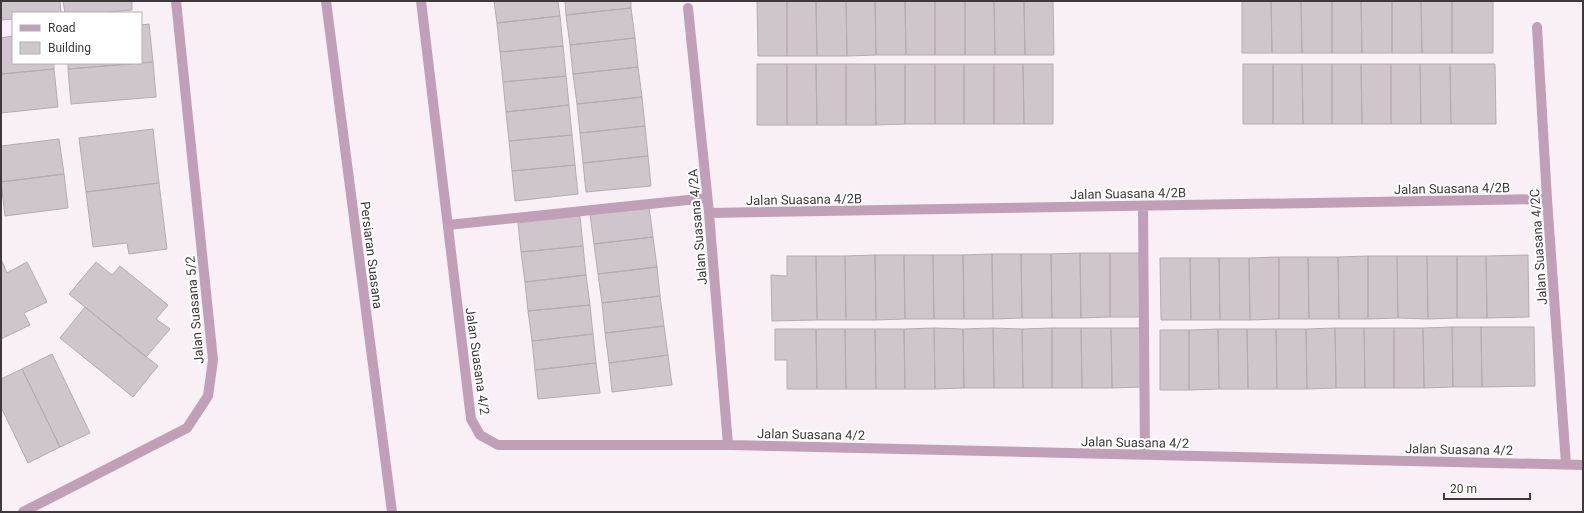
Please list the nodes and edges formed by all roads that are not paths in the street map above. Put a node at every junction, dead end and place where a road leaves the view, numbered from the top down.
1 (176, 1) edge
2 (326, 1) edge
3 (421, 1) edge
4 (688, 8) dead end
5 (1538, 27) dead end
6 (708, 198) junction
7 (1547, 199) junction
8 (1143, 206) junction
9 (709, 214) junction
10 (448, 225) junction
11 (728, 445) junction
12 (1145, 455) junction
13 (1566, 464) junction
14 (1583, 465) edge
15 (23, 512) edge
16 (392, 512) edge

1 - 15 street, Jalan Suasana 5/2
2 - 16 street, Persiaran Suasana
3 - 10 street, Jalan Suasana 4/2
4 - 6 street, Jalan Suasana 4/2A
5 - 7 street, Jalan Suasana 4/2C
6 - 9 street, Jalan Suasana 4/2A
6 - 10 street
7 - 8 street, Jalan Suasana 4/2B
7 - 13 street, Jalan Suasana 4/2C
8 - 9 street, Jalan Suasana 4/2B
8 - 12 street
9 - 11 street, Jalan Suasana 4/2A
10 - 11 street, Jalan Suasana 4/2
11 - 12 street, Jalan Suasana 4/2
12 - 13 street, Jalan Suasana 4/2
13 - 14 street, Jalan Suasana 4/2

